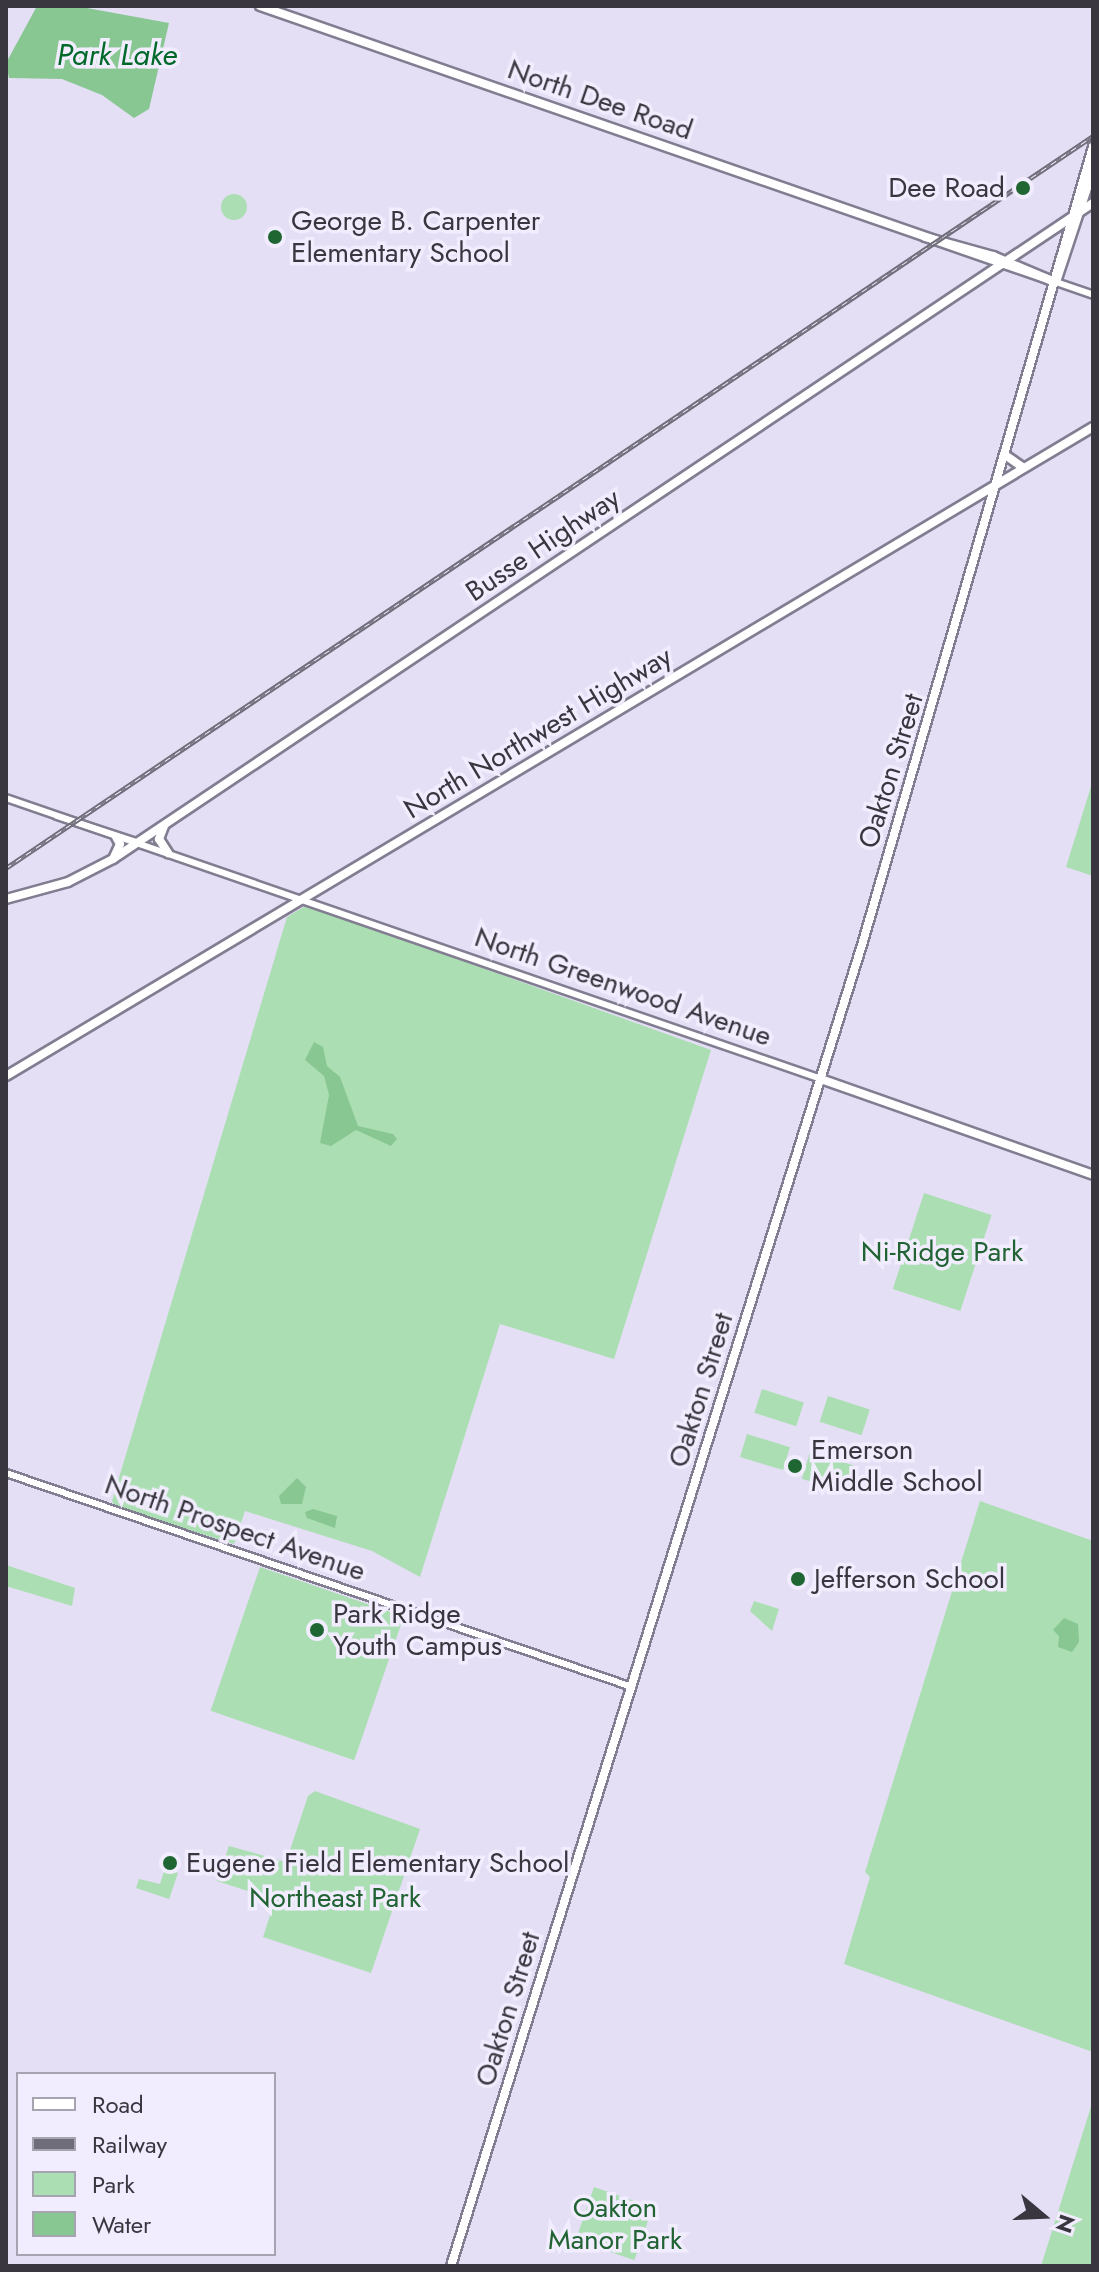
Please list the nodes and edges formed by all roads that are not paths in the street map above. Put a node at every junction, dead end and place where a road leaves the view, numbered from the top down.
1 (260, 6) edge
2 (1093, 147) edge
3 (1093, 170) edge
4 (1093, 203) edge
5 (1076, 214) junction
6 (925, 237) junction
7 (976, 258) junction
8 (1002, 263) junction
9 (983, 276) junction
10 (1056, 282) junction
11 (1093, 295) edge
12 (1093, 427) edge
13 (1010, 440) junction
14 (1008, 457) junction
15 (1025, 468) junction
16 (998, 483) junction
17 (972, 498) junction
18 (988, 509) junction
19 (985, 526) junction
20 (6, 798) edge
21 (57, 816) junction
22 (166, 824) junction
23 (116, 837) junction
24 (138, 843) junction
25 (168, 853) junction
26 (113, 859) junction
27 (6, 899) edge
28 (302, 900) junction
29 (6, 1076) edge
30 (821, 1079) junction
31 (1093, 1175) edge
32 (6, 1473) edge
33 (632, 1687) junction
34 (451, 2266) edge

1 - 6 main road, North Dee Road
2 - 5 main road, Oakton Street
3 - 5 main road, Oakton Street
4 - 5 main road, Busse Highway
5 - 8 main road, Busse Highway
5 - 10 main road, Oakton Street
6 - 7 main road, North Dee Road
6 - 8 main road, North Dee Road
7 - 8 main road, North Dee Road
7 - 9 main road
8 - 9 main road, Busse Highway
8 - 10 main road, North Dee Road
9 - 22 main road, Busse Highway
10 - 11 street, North Dee Road
10 - 13 main road, Oakton Street
12 - 15 main road, North Northwest Highway
13 - 14 main road, Oakton Street
13 - 16 main road, Oakton Street
14 - 15 main road
14 - 16 main road, Oakton Street
15 - 16 main road, North Northwest Highway
16 - 17 main road, North Northwest Highway
16 - 18 main road, Oakton Street
16 - 19 main road, Oakton Street
17 - 18 main road
17 - 28 main road, North Northwest Highway
18 - 19 main road, Oakton Street
19 - 30 main road, Oakton Street
20 - 21 street, North Greenwood Avenue
21 - 23 street, North Greenwood Avenue
21 - 24 street, North Greenwood Avenue
22 - 24 main road, Busse Highway
22 - 25 main road
23 - 24 street, North Greenwood Avenue
23 - 26 main road
24 - 25 street, North Greenwood Avenue
24 - 26 main road, Busse Highway
25 - 28 street, North Greenwood Avenue
26 - 27 main road, Busse Highway
28 - 29 main road, North Northwest Highway
28 - 30 street, North Greenwood Avenue
30 - 31 main road, North Greenwood Avenue
30 - 33 main road, Oakton Street
32 - 33 street, North Prospect Avenue
33 - 34 main road, Oakton Street

